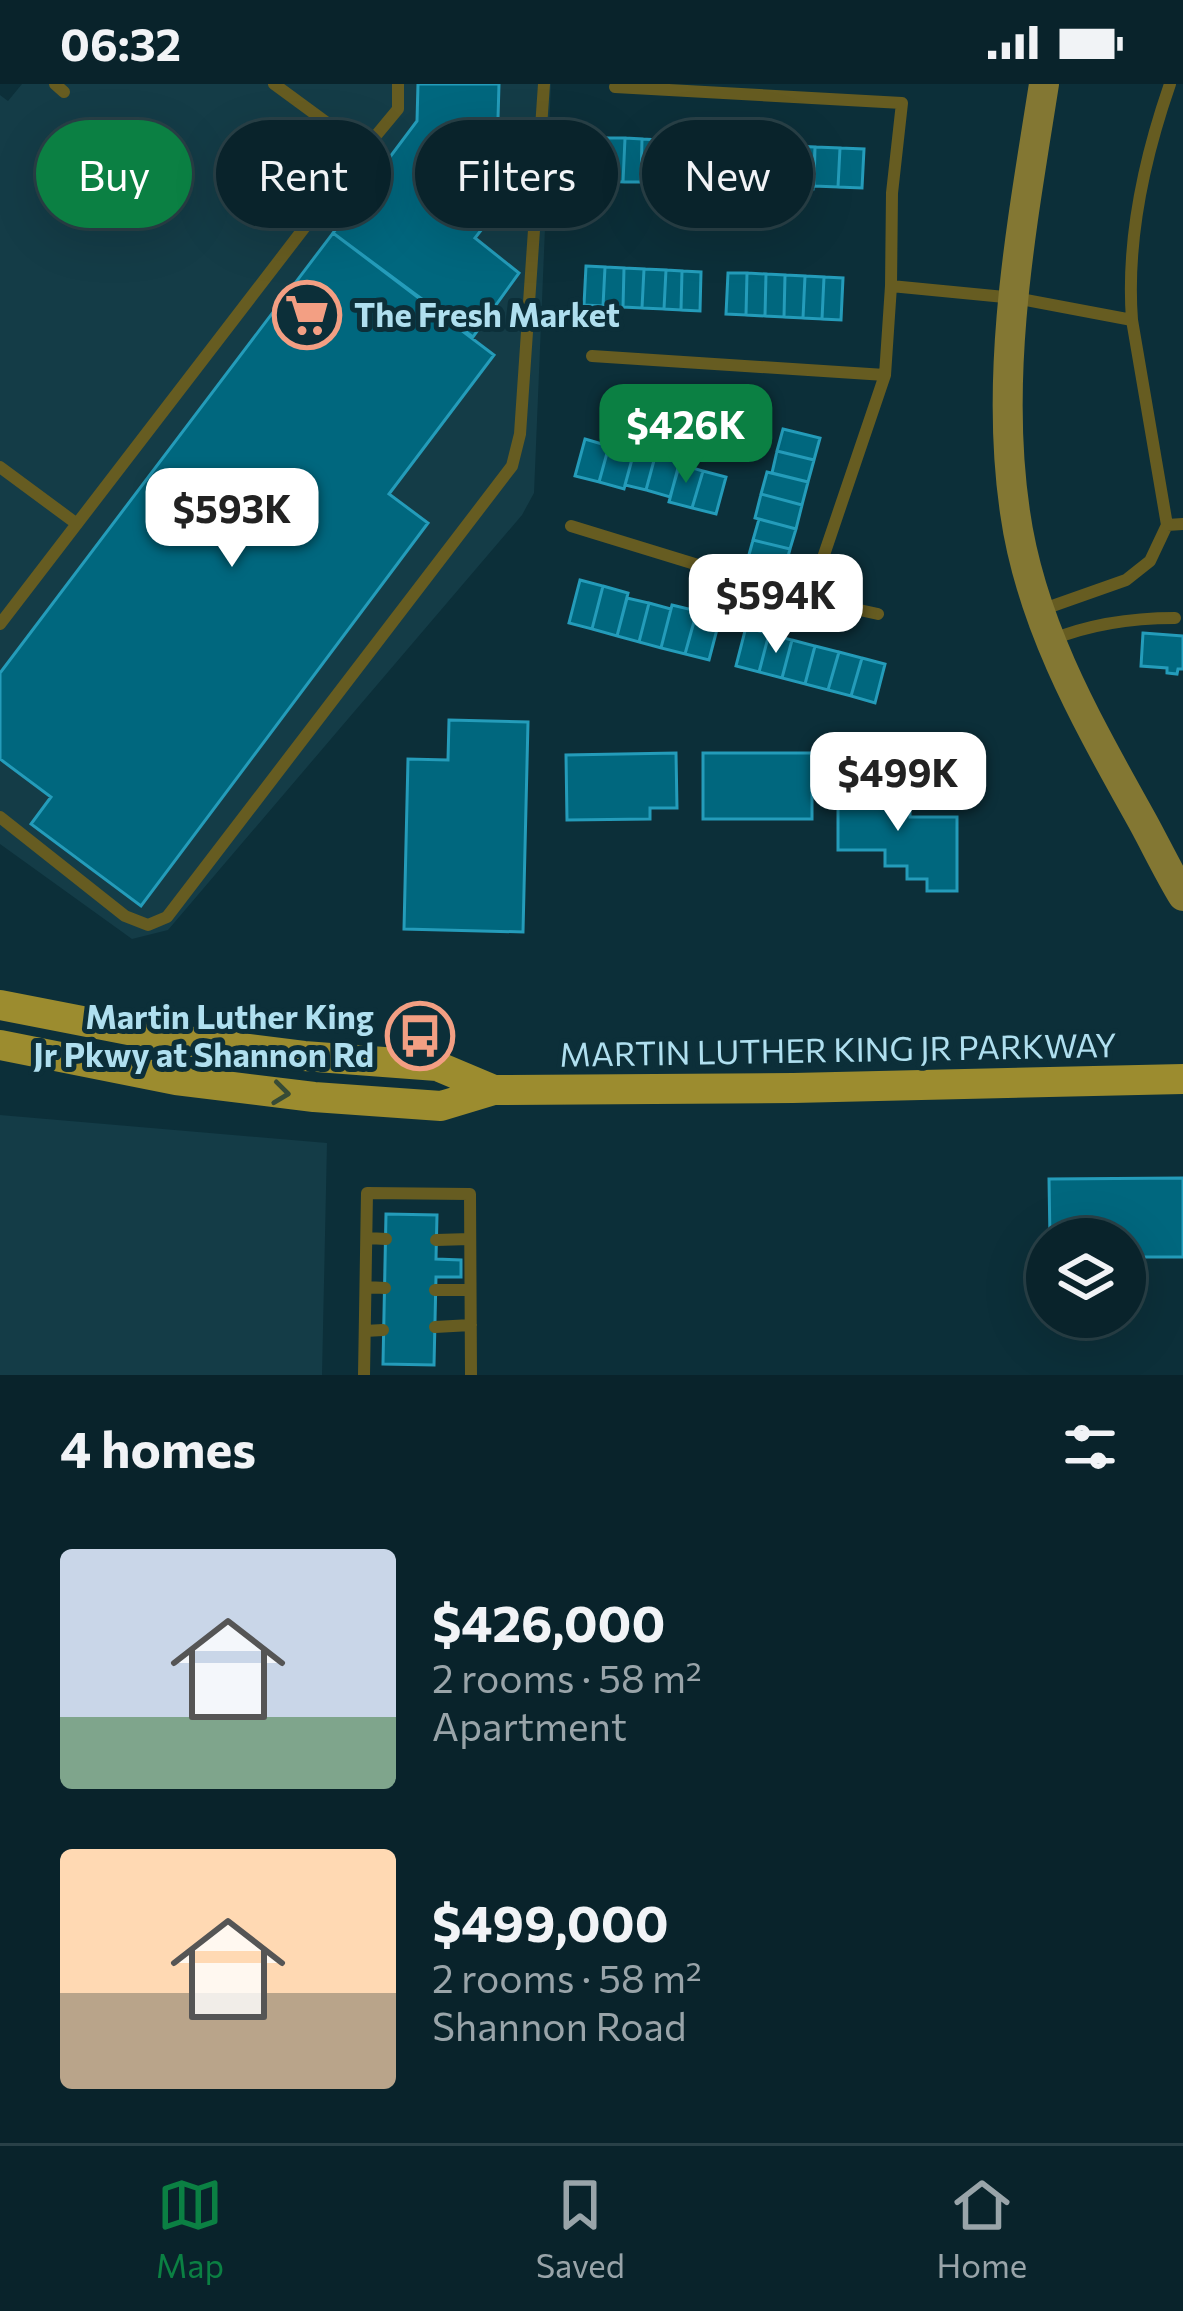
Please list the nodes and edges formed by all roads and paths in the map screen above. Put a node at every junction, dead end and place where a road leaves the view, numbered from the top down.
1 (274, 84) edge
2 (398, 84) edge
3 (544, 84) edge
4 (1044, 84) edge
5 (1170, 84) edge
6 (615, 87) dead end
7 (323, 120) edge
8 (389, 120) edge
9 (304, 228) edge
10 (891, 286) junction
11 (1015, 298) junction
12 (1132, 320) junction
13 (592, 356) dead end
14 (885, 375) junction
15 (0, 466) edge
16 (77, 524) junction
17 (1183, 524) edge
18 (571, 526) dead end
19 (1168, 526) junction
20 (809, 598) junction
21 (1039, 611) junction
22 (878, 614) dead end
23 (1175, 618) dead end
24 (0, 624) edge
25 (1050, 640) junction
26 (0, 817) edge
27 (1183, 896) edge
28 (0, 1005) edge
29 (0, 1045) edge
30 (1183, 1079) edge
31 (494, 1090) junction
32 (367, 1238) junction
33 (386, 1239) dead end
34 (470, 1239) junction
35 (436, 1240) dead end
36 (366, 1287) junction
37 (385, 1288) dead end
38 (435, 1290) dead end
39 (470, 1290) junction
40 (471, 1325) junction
41 (435, 1327) dead end
42 (383, 1330) dead end
43 (365, 1331) junction
44 (364, 1375) edge
45 (471, 1375) edge

1 - 7 lane
2 - 8 lane
3 - 26 lane
4 - 11 street
5 - 12 lane
6 - 10 lane
9 - 16 lane
10 - 11 lane
10 - 14 lane
11 - 12 lane
11 - 21 street
12 - 19 lane
13 - 14 lane
14 - 20 lane
15 - 16 lane
16 - 24 lane
17 - 19 lane
18 - 20 lane
19 - 21 lane
20 - 22 lane
21 - 25 street
23 - 25 lane
25 - 27 street
28 - 31 main road, MARTIN LUTHER KING JR PARKWAY
29 -> 31 main road, MARTIN LUTHER KING JR PARKWAY
30 - 31 main road, MARTIN LUTHER KING JR PARKWAY
32 - 33 lane
32 - 34 lane
32 - 36 lane
34 - 35 lane
34 - 39 lane
36 - 37 lane
36 - 43 lane
38 - 39 lane
39 - 40 lane
40 - 41 lane
40 - 45 lane
42 - 43 lane
43 - 44 lane

